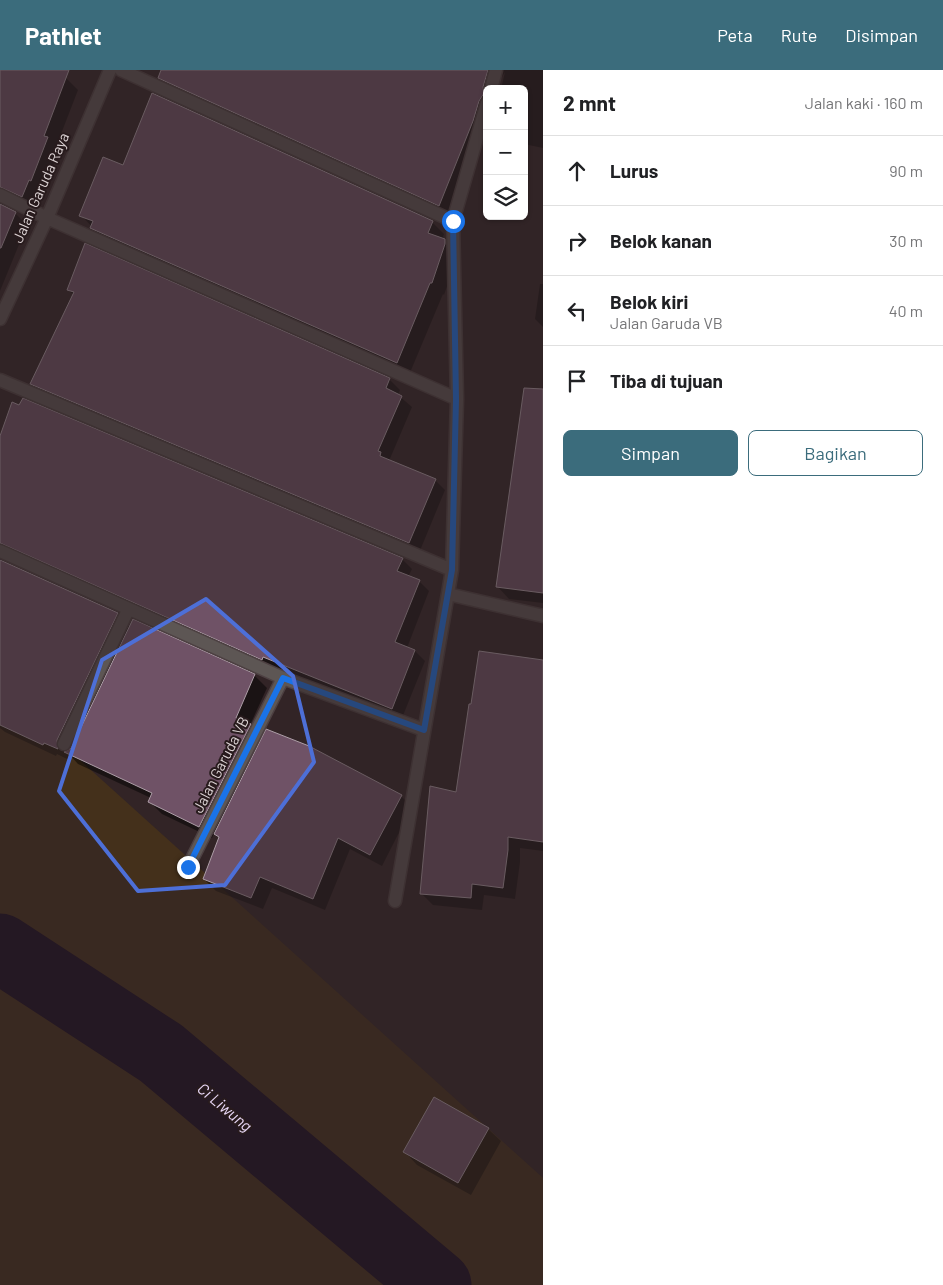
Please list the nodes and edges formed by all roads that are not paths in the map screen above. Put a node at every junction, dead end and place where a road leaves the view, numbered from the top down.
1 (110, 70) edge
2 (121, 70) edge
3 (496, 70) edge
4 (492, 85) edge
5 (483, 117) edge
6 (0, 195) edge
7 (47, 218) junction
8 (453, 221) junction
9 (0, 319) edge
10 (0, 380) edge
11 (456, 399) junction
12 (0, 551) edge
13 (452, 570) junction
14 (448, 594) junction
15 (128, 610) junction
16 (543, 616) edge
17 (283, 678) junction
18 (424, 730) junction
19 (64, 744) dead end
20 (188, 867) dead end
21 (395, 900) dead end

1 - 7 street, Jalan Garuda Raya
2 - 8 street
3 - 4 street
5 - 8 street
6 - 7 street
7 - 9 street, Jalan Garuda Raya
7 - 11 street
8 - 11 street
10 - 13 street
11 - 13 street
12 - 15 street
13 - 14 street
14 - 16 street
14 - 18 street
15 - 17 street
15 - 19 street
17 - 18 street
17 - 20 street, Jalan Garuda VB
18 - 21 street

